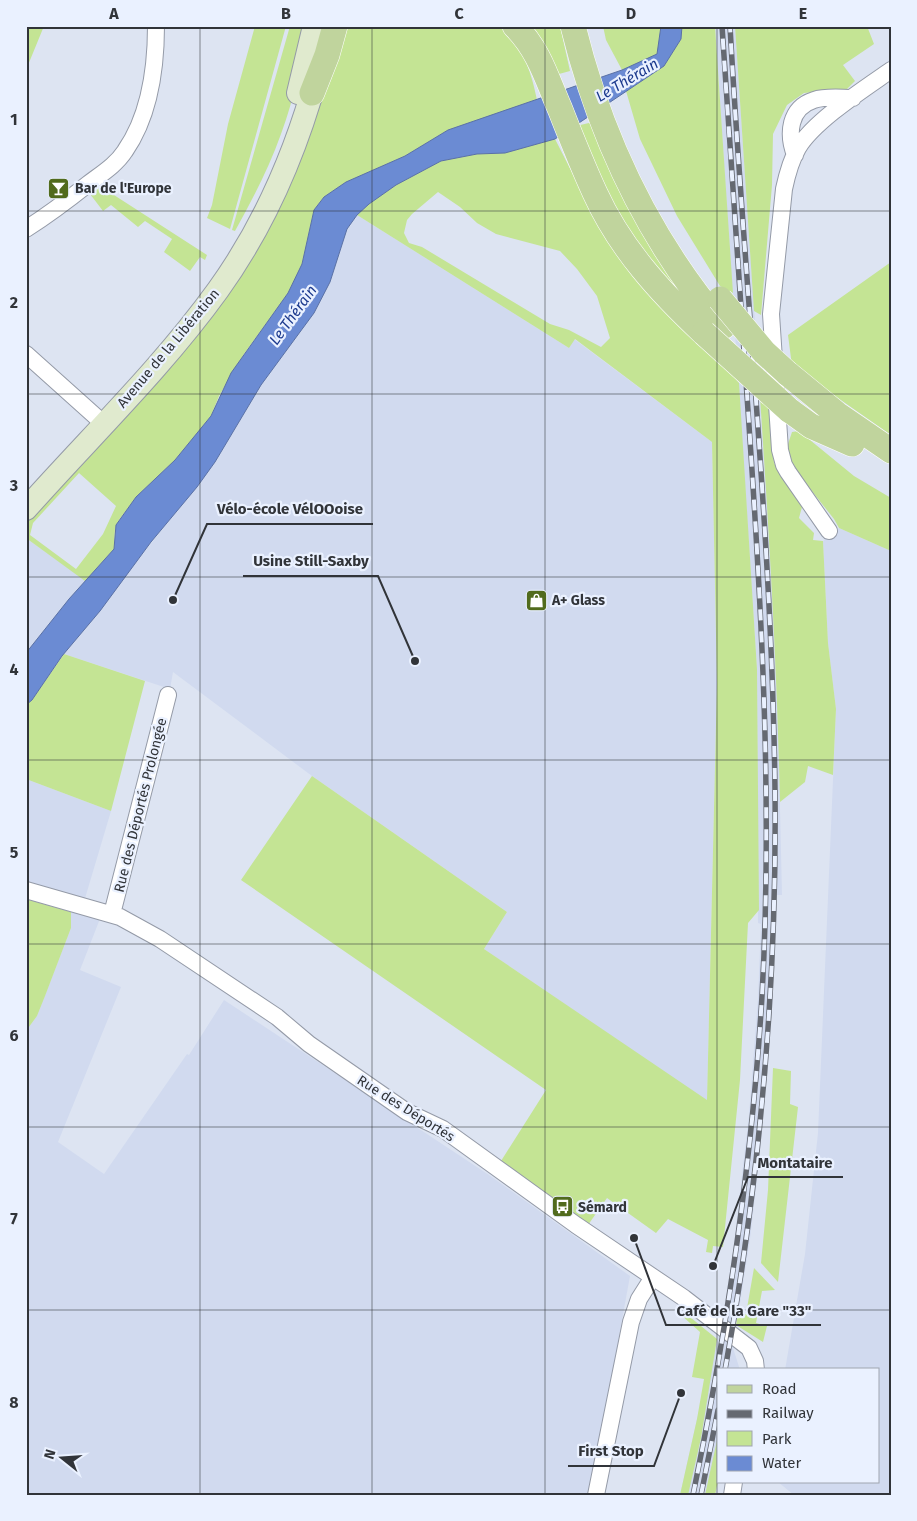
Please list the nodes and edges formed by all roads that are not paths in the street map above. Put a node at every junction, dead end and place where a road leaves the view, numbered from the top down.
1 (156, 26) edge
2 (314, 26) edge
3 (328, 26) edge
4 (335, 26) edge
5 (515, 26) edge
6 (583, 35) edge
7 (891, 70) edge
8 (312, 92) junction
9 (852, 98) junction
10 (617, 135) junction
11 (795, 155) junction
12 (26, 229) edge
13 (239, 245) junction
14 (713, 330) junction
15 (26, 354) edge
16 (788, 392) junction
17 (99, 420) junction
18 (891, 451) edge
19 (891, 470) edge
20 (26, 490) edge
21 (26, 509) edge
22 (829, 531) dead end
23 (168, 695) dead end
24 (26, 890) edge
25 (112, 914) junction
26 (654, 1277) junction
27 (756, 1368) edge
28 (596, 1495) edge

1 - 12 street
2 - 13 main road, Avenue de la Libération
3 - 8 main road, Avenue de la Libération
4 - 8 main road
5 - 14 main road
6 - 10 main road
7 - 9 street
8 - 13 main road, Avenue de la Libération
9 - 11 street
9 - 11 street
10 - 14 main road
10 - 16 main road, bridge
11 - 22 street
13 - 17 main road, Avenue de la Libération
14 - 16 main road
15 - 17 street
16 - 18 main road
16 - 19 main road
17 - 20 main road, Avenue de la Libération
17 - 21 main road, Avenue de la Libération
23 - 25 street, Rue des Déportés Prolongée
24 - 25 street, Rue des Déportés
25 - 26 street, Rue des Déportés
26 - 27 street, Rue des Déportés
26 - 28 street

